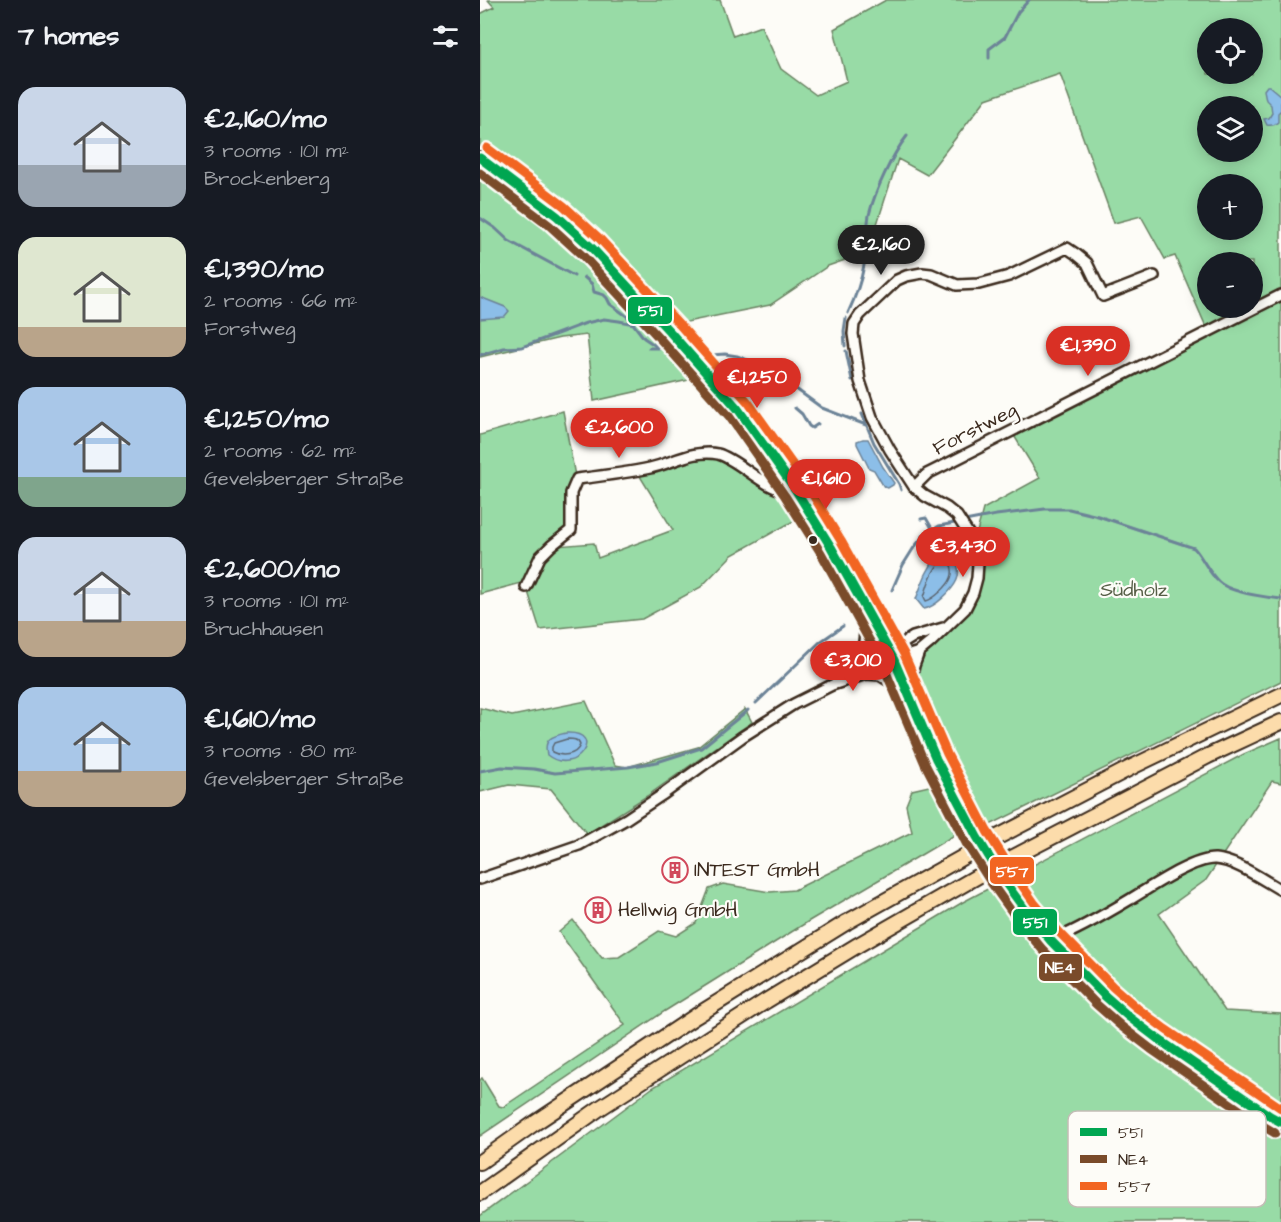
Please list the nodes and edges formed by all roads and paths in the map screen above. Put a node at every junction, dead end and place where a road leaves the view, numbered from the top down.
1 (480, 158) edge
2 (1154, 276) dead end
3 (1281, 295) edge
4 (914, 487) junction
5 (795, 489) junction
6 (526, 587) dead end
7 (867, 612) junction
8 (945, 627) junction
9 (919, 652) junction
10 (891, 656) junction
11 (859, 661) junction
12 (866, 674) junction
13 (832, 685) junction
14 (908, 693) junction
15 (1281, 695) edge
16 (1281, 722) edge
17 (480, 879) edge
18 (1281, 890) edge
19 (1051, 941) junction
20 (1263, 1111) edge
21 (1266, 1113) edge
22 (1281, 1122) edge
23 (480, 1162) edge
24 (480, 1193) edge

1 - 5 main road
2 - 4 street
3 - 4 street, Forstweg
4 - 8 street
5 - 6 street
5 - 7 main road
7 - 10 main road
7 - 11 street
8 - 9 street
8 - 10 street
9 - 10 street
9 - 14 street
10 - 11 street
10 - 12 street
10 - 14 main road
11 - 13 street
12 - 13 street
12 - 14 street
13 - 17 street
14 - 19 main road
15 - 23 highway, bridge
16 - 24 highway, bridge
18 - 19 street
19 - 20 main road
21 - 22 main road

